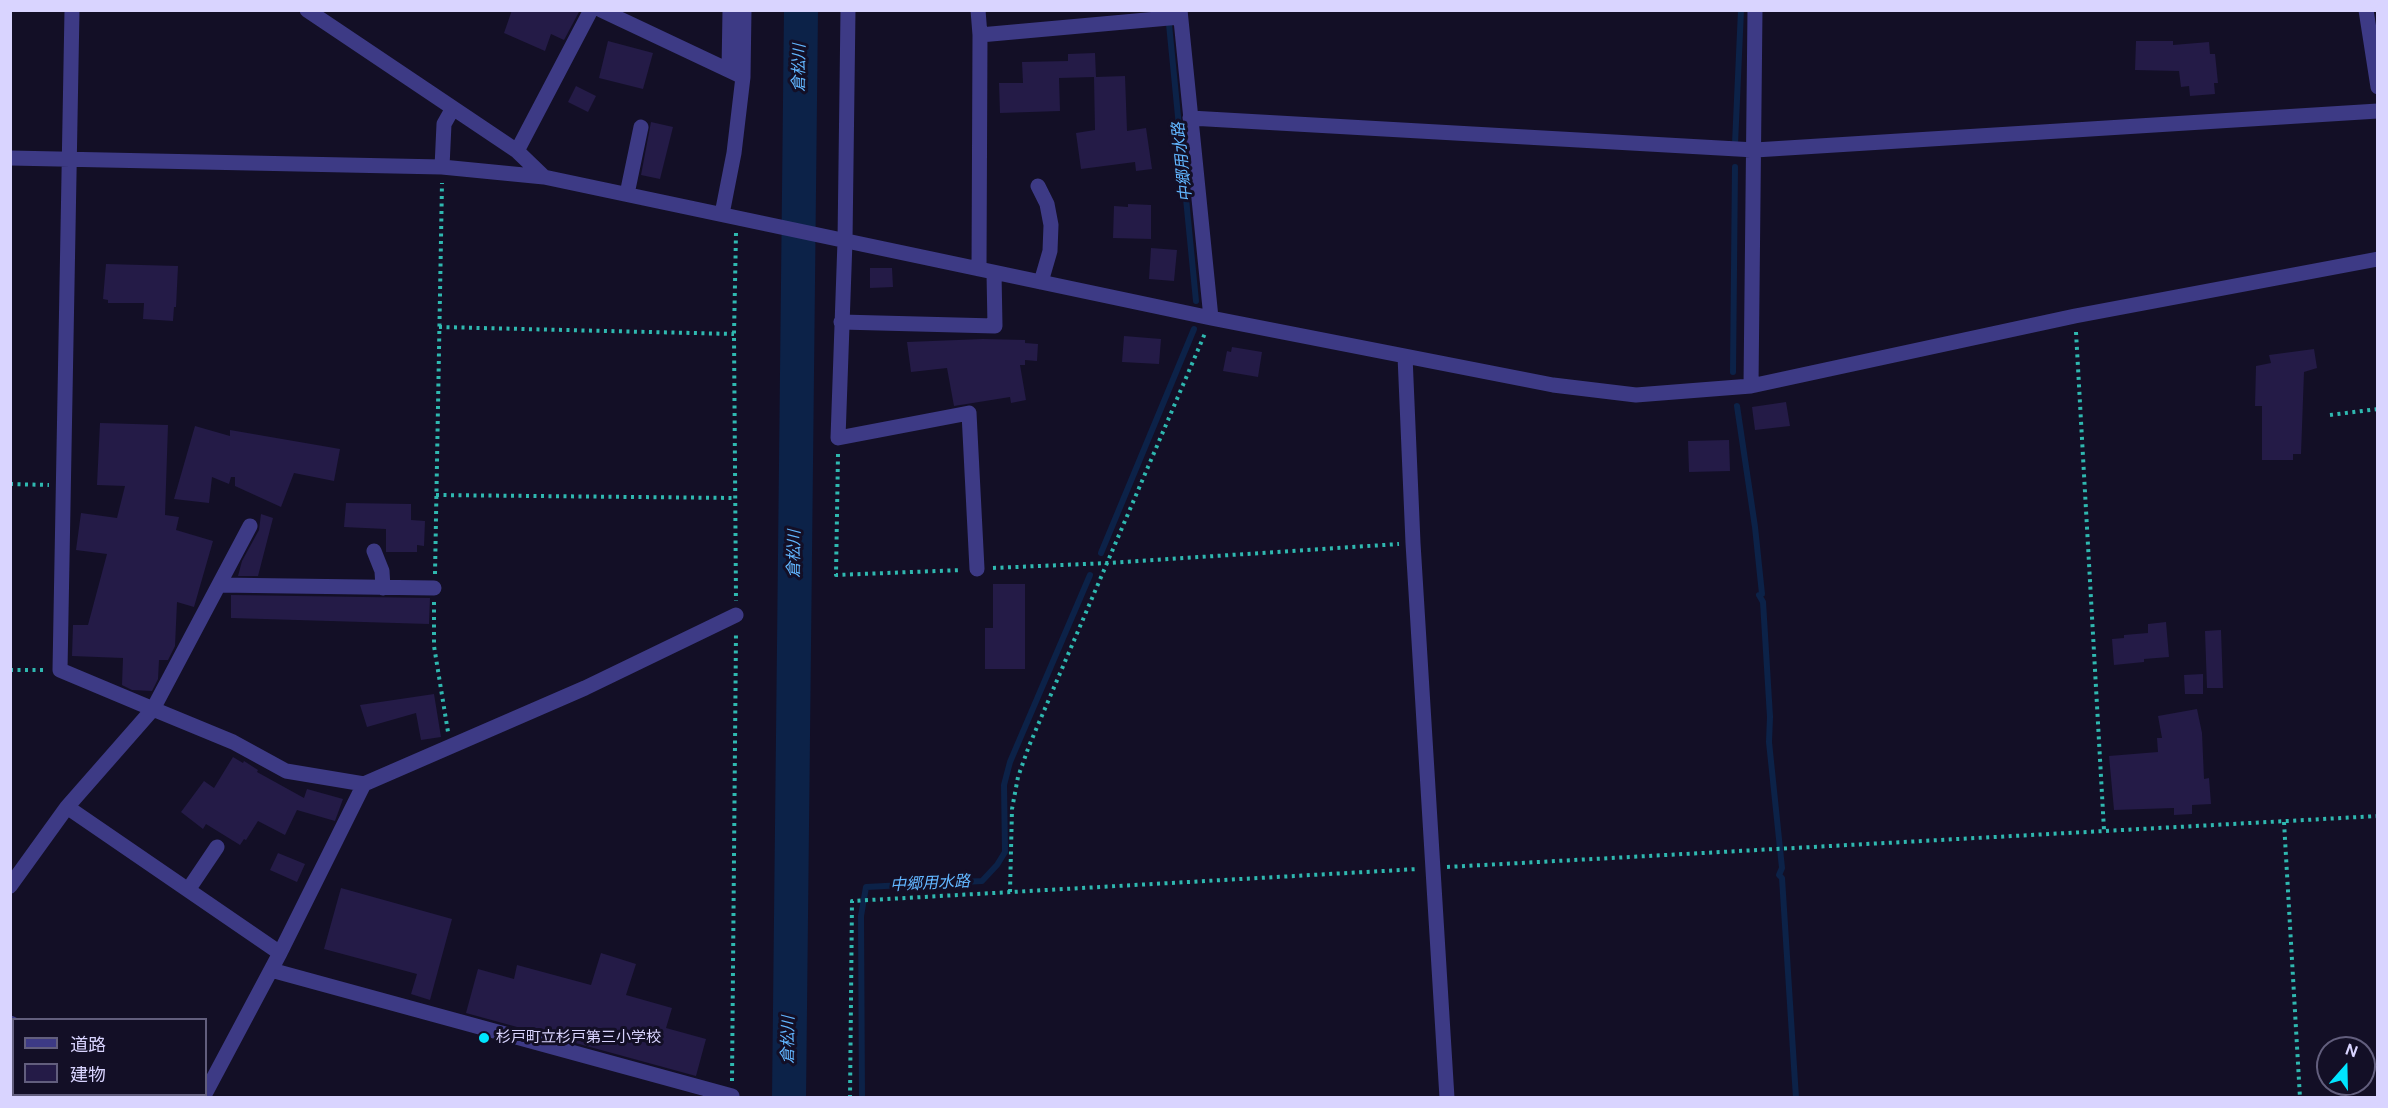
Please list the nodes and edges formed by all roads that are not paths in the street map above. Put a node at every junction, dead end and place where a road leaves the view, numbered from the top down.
1 (72, 10) edge
2 (307, 10) edge
3 (591, 10) edge
4 (601, 10) edge
5 (730, 10) edge
6 (744, 10) edge
7 (848, 10) edge
8 (978, 10) edge
9 (1755, 10) edge
10 (2366, 10) edge
11 (1180, 14) edge
12 (1137, 16) edge
13 (980, 35) junction
14 (729, 70) junction
15 (743, 77) junction
16 (2378, 87) edge
17 (453, 108) junction
18 (2378, 111) edge
19 (1190, 118) junction
20 (641, 127) dead end
21 (1755, 150) junction
22 (517, 151) junction
23 (10, 158) edge
24 (69, 158) junction
25 (442, 167) junction
26 (544, 177) junction
27 (1038, 186) dead end
28 (627, 194) junction
29 (729, 216) junction
30 (842, 240) junction
31 (2378, 259) edge
32 (986, 271) junction
33 (1041, 282) junction
34 (1211, 318) junction
35 (841, 322) junction
36 (1405, 356) junction
37 (1751, 386) junction
38 (250, 526) dead end
39 (374, 551) dead end
40 (976, 569) road end
41 (219, 585) junction
42 (382, 588) junction
43 (434, 588) road end
44 (736, 615) road end
45 (153, 709) junction
46 (363, 784) junction
47 (67, 807) junction
48 (217, 847) dead end
49 (10, 886) edge
50 (188, 890) junction
51 (279, 953) junction
52 (271, 970) junction
53 (207, 1089) edge
54 (732, 1096) edge
55 (1447, 1098) edge

1 - 24 street
2 - 17 street
3 - 22 street
4 - 14 street
5 - 14 street
6 - 15 street
7 - 30 street
8 - 13 street
9 - 21 street
10 - 16 street
11 - 12 street
11 - 19 street
12 - 13 street
13 - 32 street
14 - 15 street
15 - 29 street
17 - 22 street
17 - 25 street
18 - 21 street
19 - 21 street
19 - 34 street
20 - 28 street
21 - 37 street
22 - 26 street
23 - 24 street
24 - 25 street
24 - 45 street
25 - 26 street
26 - 28 street
27 - 33 street
28 - 29 street
29 - 30 street
30 - 32 street
30 - 35 street
31 - 37 street
32 - 33 street
32 - 35 street
33 - 34 street
34 - 36 street
35 - 40 street
36 - 37 street
36 - 55 street
38 - 41 street
39 - 42 street
41 - 42 street
41 - 45 street
42 - 43 street
44 - 46 street
45 - 46 street
45 - 47 street
46 - 51 street
47 - 49 street
47 - 50 street
48 - 50 street
50 - 51 street
51 - 52 street
52 - 53 street
52 - 54 street

